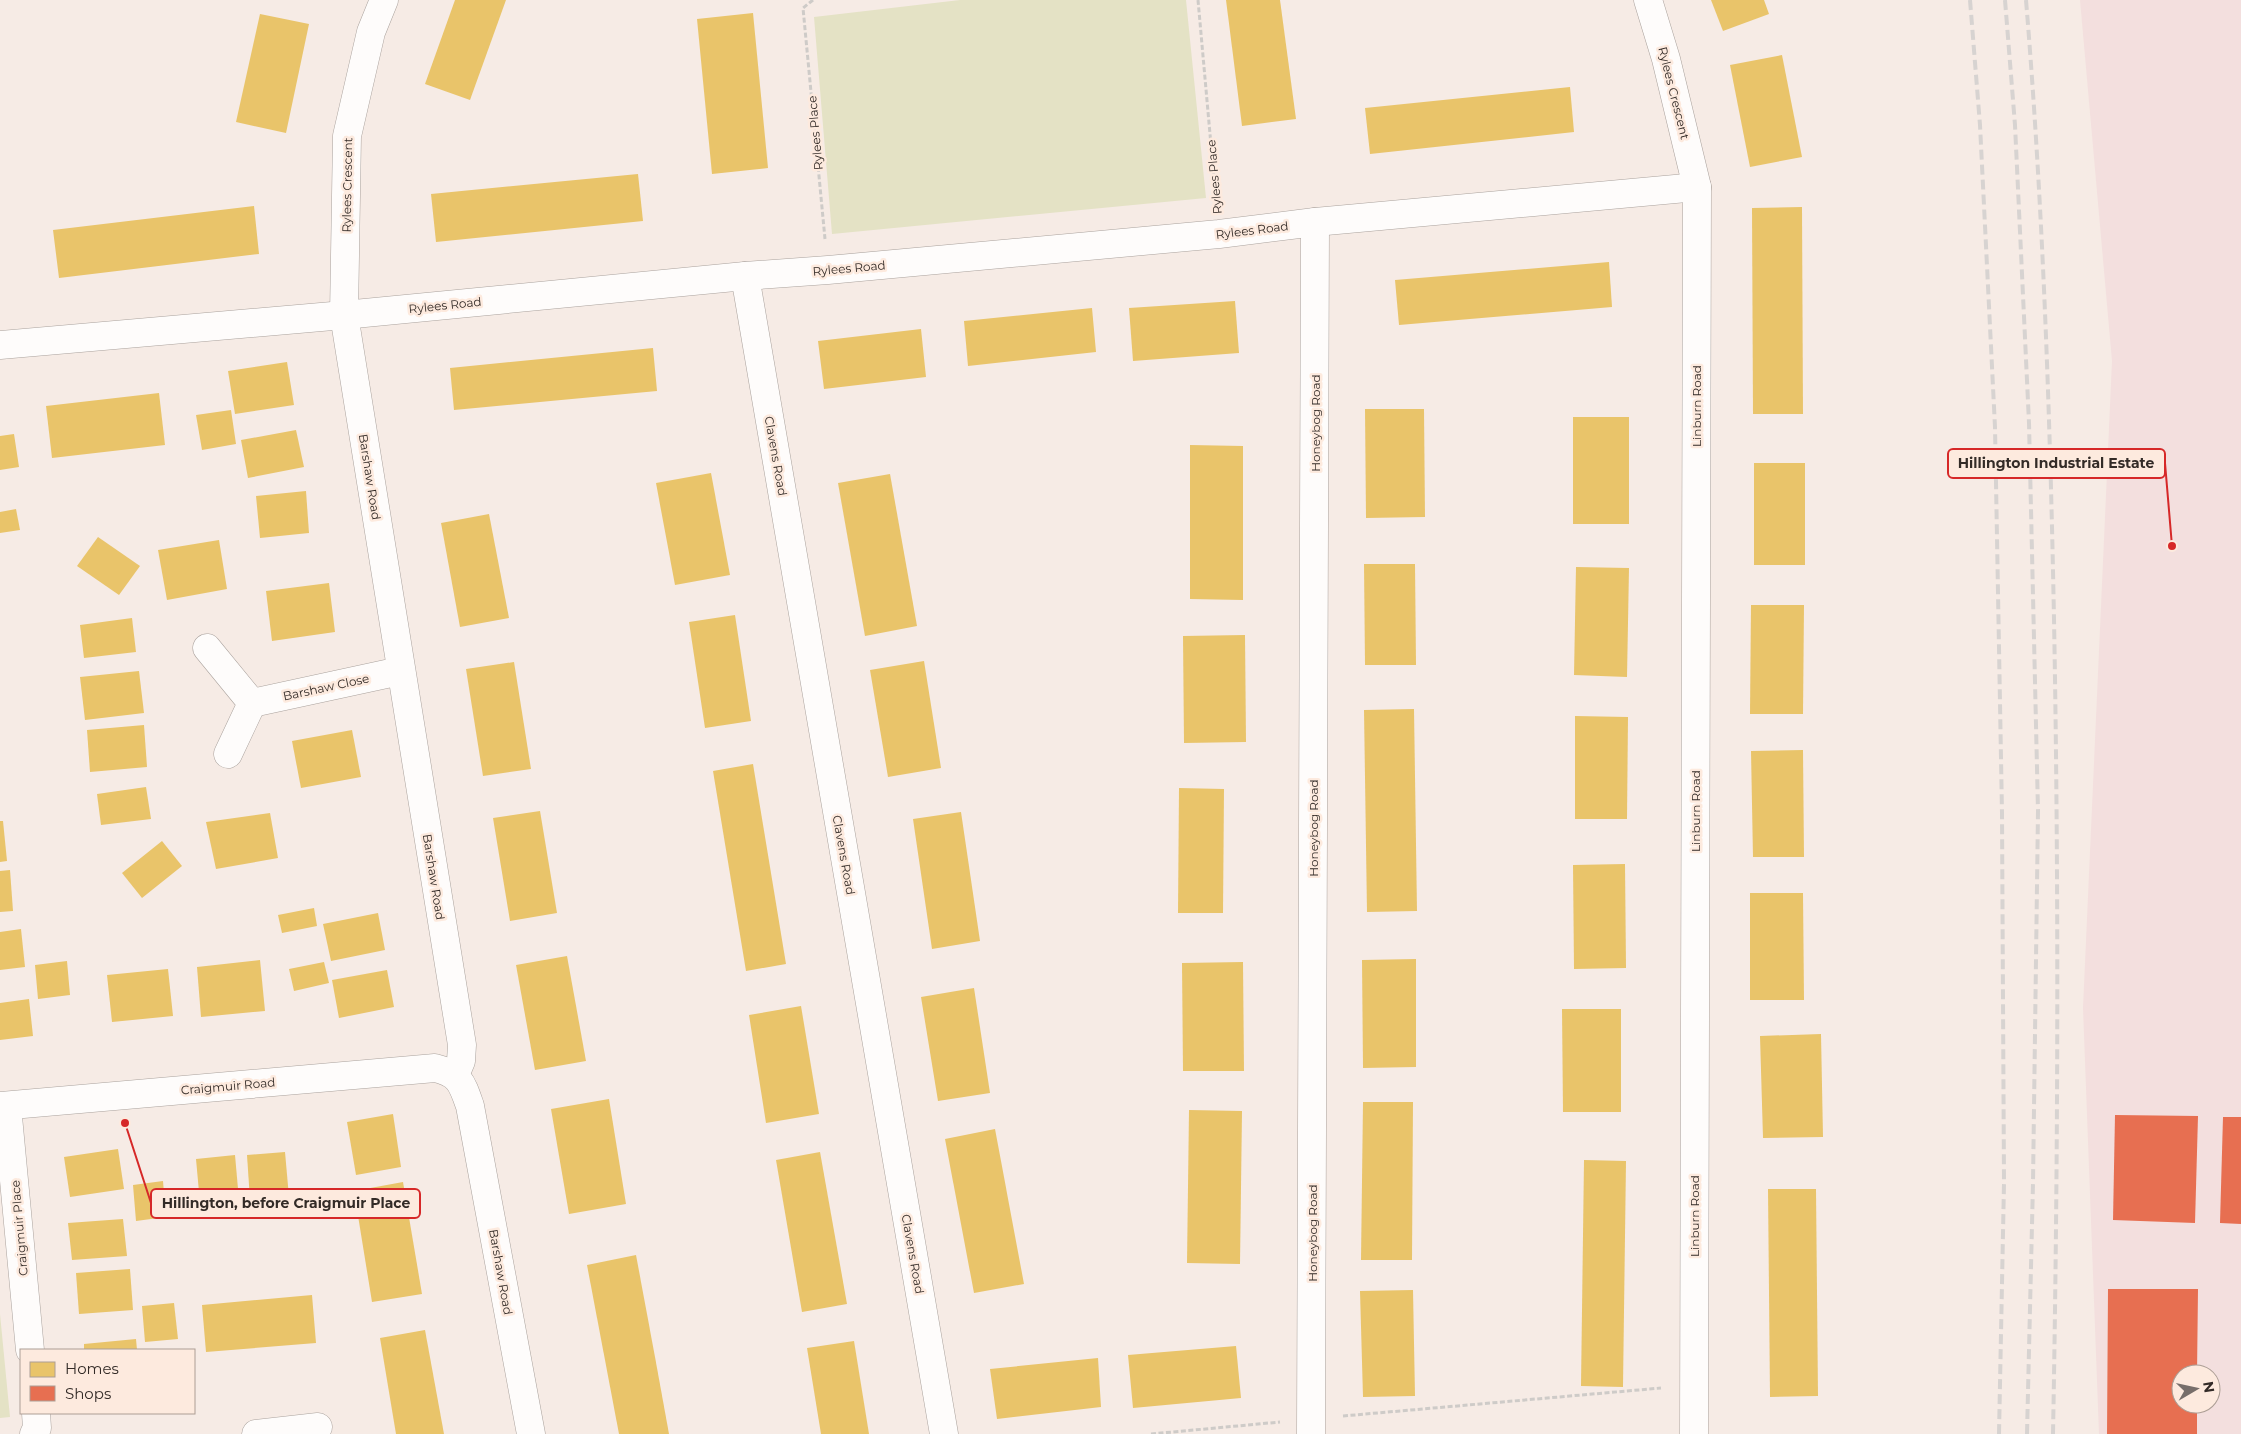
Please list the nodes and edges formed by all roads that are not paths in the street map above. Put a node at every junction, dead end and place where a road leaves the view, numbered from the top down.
1 (384, 0) edge
2 (1648, 0) edge
3 (1697, 187) junction
4 (1315, 222) junction
5 (745, 276) junction
6 (344, 315) junction
7 (0, 345) edge
8 (207, 648) dead end
9 (400, 671) junction
10 (252, 703) junction
11 (228, 754) dead end
12 (455, 1075) junction
13 (4, 1106) edge
14 (30, 1349) edge
15 (318, 1426) dead end
16 (1312, 1427) edge
17 (256, 1434) edge
18 (530, 1434) edge
19 (944, 1434) edge
20 (1694, 1434) edge

1 - 6 street, Rylees Crescent
2 - 3 street, Rylees Crescent
3 - 4 street, Rylees Road
3 - 20 street, Linburn Road
4 - 5 street, Rylees Road
4 - 16 street, Honeybog Road
5 - 6 street, Rylees Road
5 - 19 street, Clavens Road
6 - 7 street, Rylees Road
6 - 9 street, Barshaw Road
8 - 10 street
9 - 10 street, Barshaw Close
9 - 12 street, Barshaw Road
10 - 11 street
12 - 13 street, Craigmuir Road
12 - 18 street, Barshaw Road
13 - 14 street, Craigmuir Place
15 - 17 street

